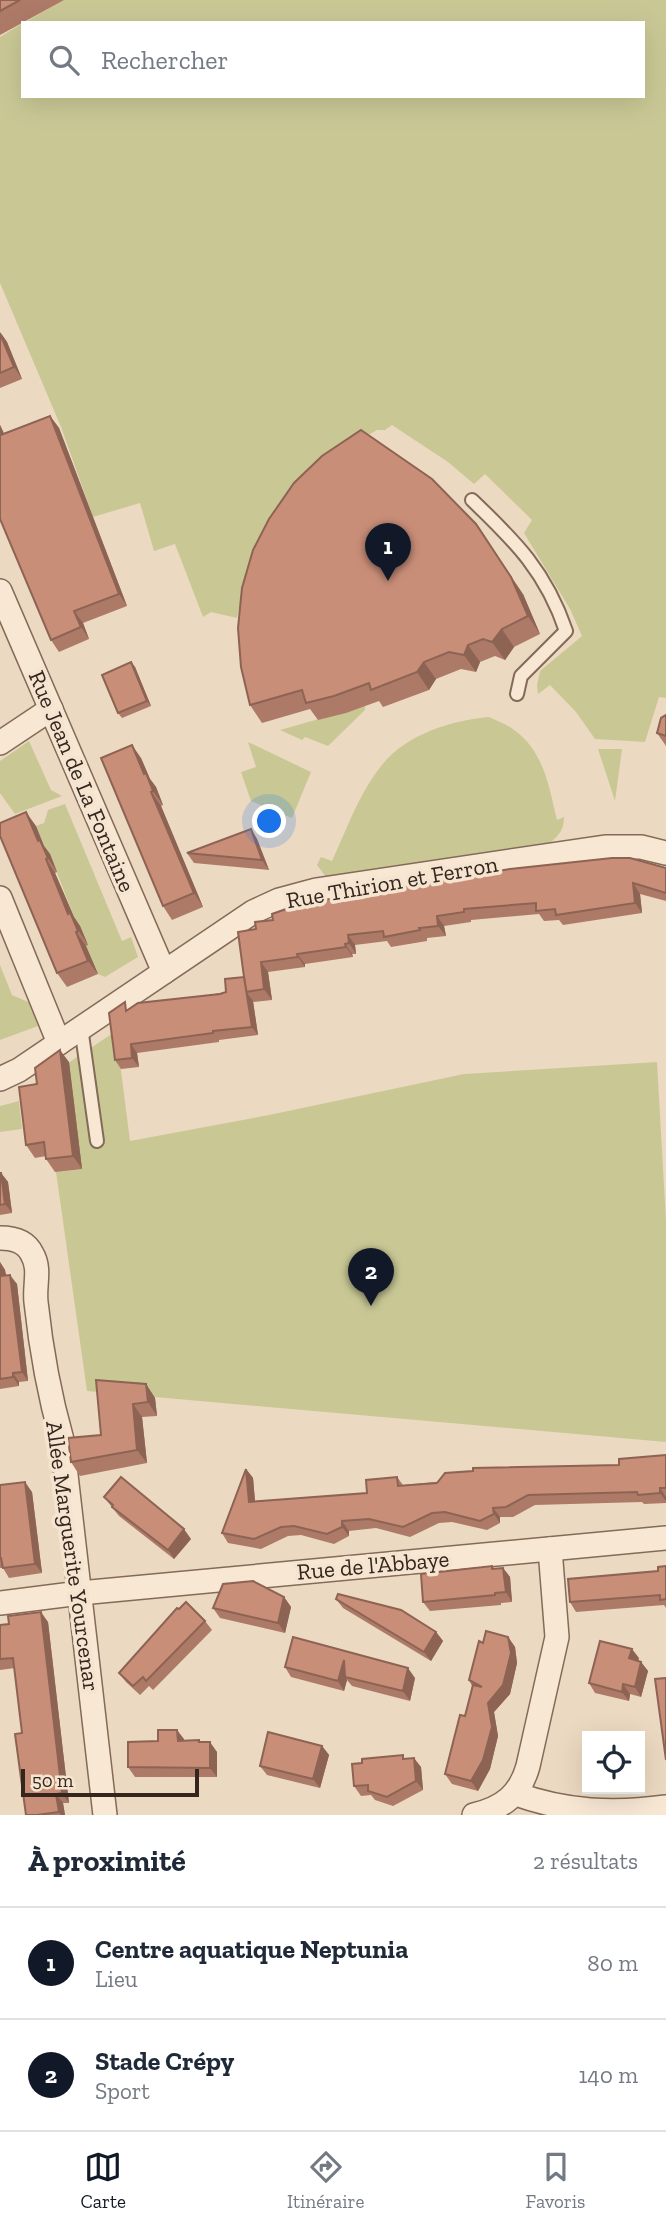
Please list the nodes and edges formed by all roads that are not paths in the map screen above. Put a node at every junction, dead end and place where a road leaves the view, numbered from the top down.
1 (472, 500) dead end
2 (0, 591) edge
3 (517, 694) dead end
4 (51, 709) junction
5 (0, 743) edge
6 (666, 853) edge
7 (0, 898) edge
8 (164, 972) junction
9 (81, 1027) junction
10 (59, 1043) junction
11 (0, 1079) edge
12 (97, 1141) dead end
13 (0, 1238) edge
14 (666, 1538) edge
15 (550, 1549) junction
16 (80, 1593) junction
17 (0, 1603) edge
18 (516, 1794) junction
19 (666, 1807) edge
20 (105, 1815) edge
21 (474, 1815) edge

1 - 3 lane
2 - 4 street, Rue Jean de La Fontaine
4 - 5 street
4 - 8 street, Rue Jean de La Fontaine
6 - 8 street, Rue Thirion et Ferron
7 - 10 street
8 - 9 street, Rue Thirion et Ferron
9 - 10 street, Rue Thirion et Ferron
9 - 12 lane
10 - 11 street, Rue Thirion et Ferron
13 - 16 street, Allée Marguerite Yourcenar
14 - 15 street, Rue de l'Abbaye
15 - 16 street, Rue de l'Abbaye
15 - 18 street
16 - 17 street, Rue de l'Abbaye
16 - 20 street, Allée Marguerite Yourcenar
18 - 19 street
18 - 21 street

